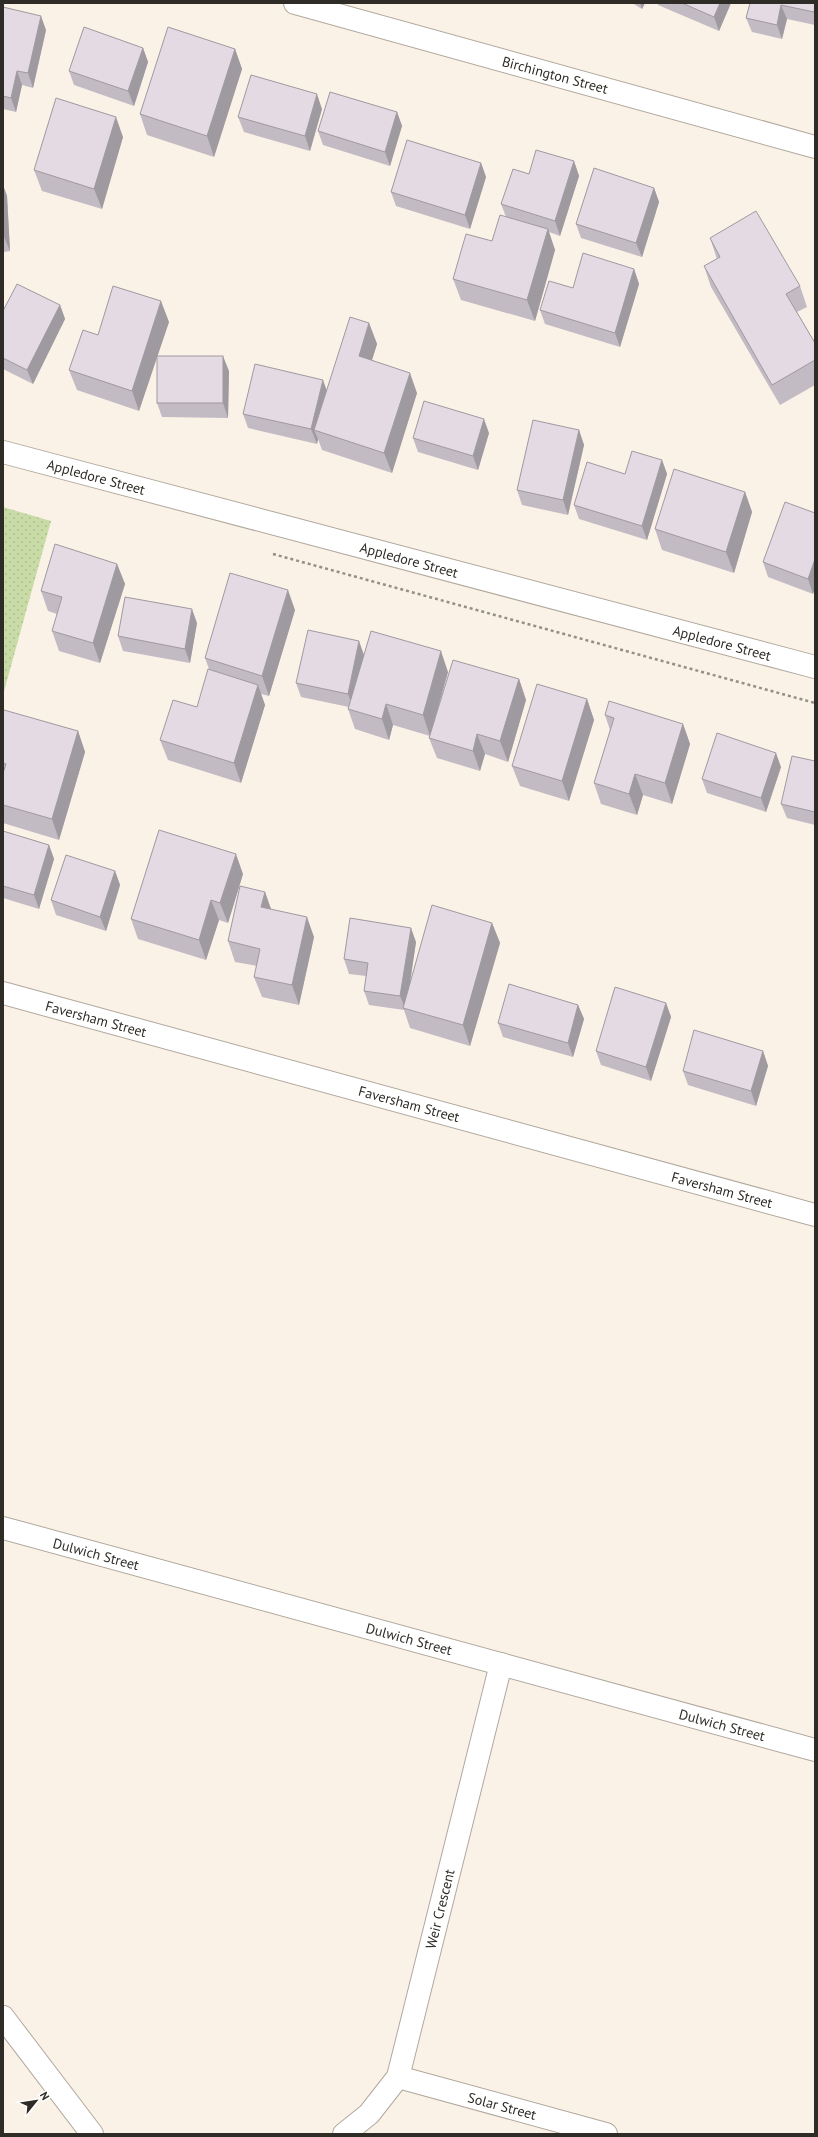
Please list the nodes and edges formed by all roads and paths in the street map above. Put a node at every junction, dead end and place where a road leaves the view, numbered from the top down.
1 (295, 3) edge
2 (815, 147) edge
3 (3, 452) edge
4 (271, 554) dead end
5 (815, 667) edge
6 (815, 703) edge
7 (3, 993) edge
8 (815, 1215) edge
9 (3, 1528) edge
10 (501, 1664) junction
11 (815, 1750) edge
12 (3, 2017) edge
13 (398, 2077) junction
14 (92, 2134) edge
15 (344, 2134) edge
16 (606, 2134) edge

1 - 2 street, Birchington Street
3 - 5 street, Appledore Street
4 - 6 path
7 - 8 street, Faversham Street
9 - 10 street, Dulwich Street
10 - 11 street, Dulwich Street
10 - 13 street, Weir Crescent
12 - 14 street
13 - 15 street, Weir Crescent
13 - 16 street, Solar Street

